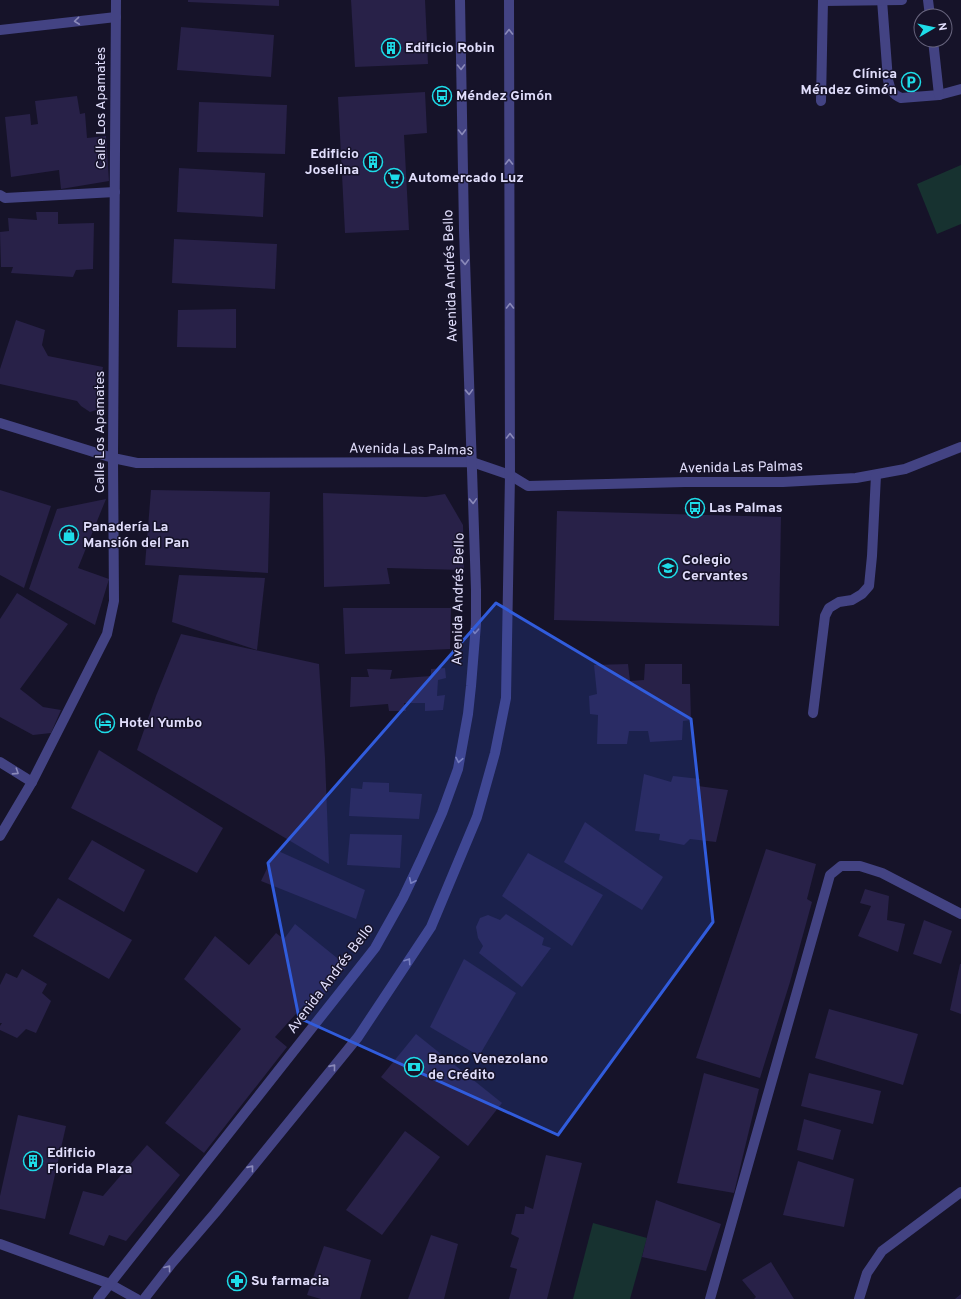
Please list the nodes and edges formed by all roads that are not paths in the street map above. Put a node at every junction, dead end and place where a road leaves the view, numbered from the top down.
1 (116, 0) edge
2 (460, 0) edge
3 (508, 0) edge
4 (882, 0) edge
5 (902, 0) edge
6 (823, 1) edge
7 (116, 17) junction
8 (0, 30) edge
9 (934, 48) edge
10 (961, 89) edge
11 (939, 95) junction
12 (821, 101) dead end
13 (115, 192) junction
14 (0, 195) edge
15 (0, 423) edge
16 (961, 447) edge
17 (114, 458) junction
18 (472, 462) junction
19 (510, 475) junction
20 (876, 475) junction
21 (813, 713) dead end
22 (0, 762) edge
23 (32, 782) junction
24 (0, 836) edge
25 (961, 914) edge
26 (961, 1192) edge
27 (0, 1244) edge
28 (110, 1284) junction
29 (98, 1299) edge
30 (137, 1299) edge
31 (144, 1299) edge
32 (710, 1299) edge
33 (859, 1299) edge

1 - 7 street, Calle Los Apamates
2 -> 18 street, Avenida Andrés Bello
19 -> 3 street
4 - 5 street
4 - 6 street
4 - 11 street
6 - 12 street
7 -> 8 street
7 - 13 street, Calle Los Apamates
9 - 11 street
10 - 11 street
13 - 14 street
13 - 17 street, Calle Los Apamates
15 - 17 street, Avenida Las Palmas
16 - 20 street, Avenida Las Palmas
17 - 18 street, Avenida Las Palmas
17 - 23 street, Calle Los Apamates
18 - 19 street, Avenida Las Palmas
18 -> 28 street, Avenida Andrés Bello
19 - 20 street, Avenida Las Palmas
31 -> 19 street
20 - 21 street
22 -> 23 street
23 - 24 street, Calle Los Apamates
25 - 32 street
26 - 33 street
27 - 28 street
28 - 29 street, Avenida Andrés Bello
28 - 30 street

